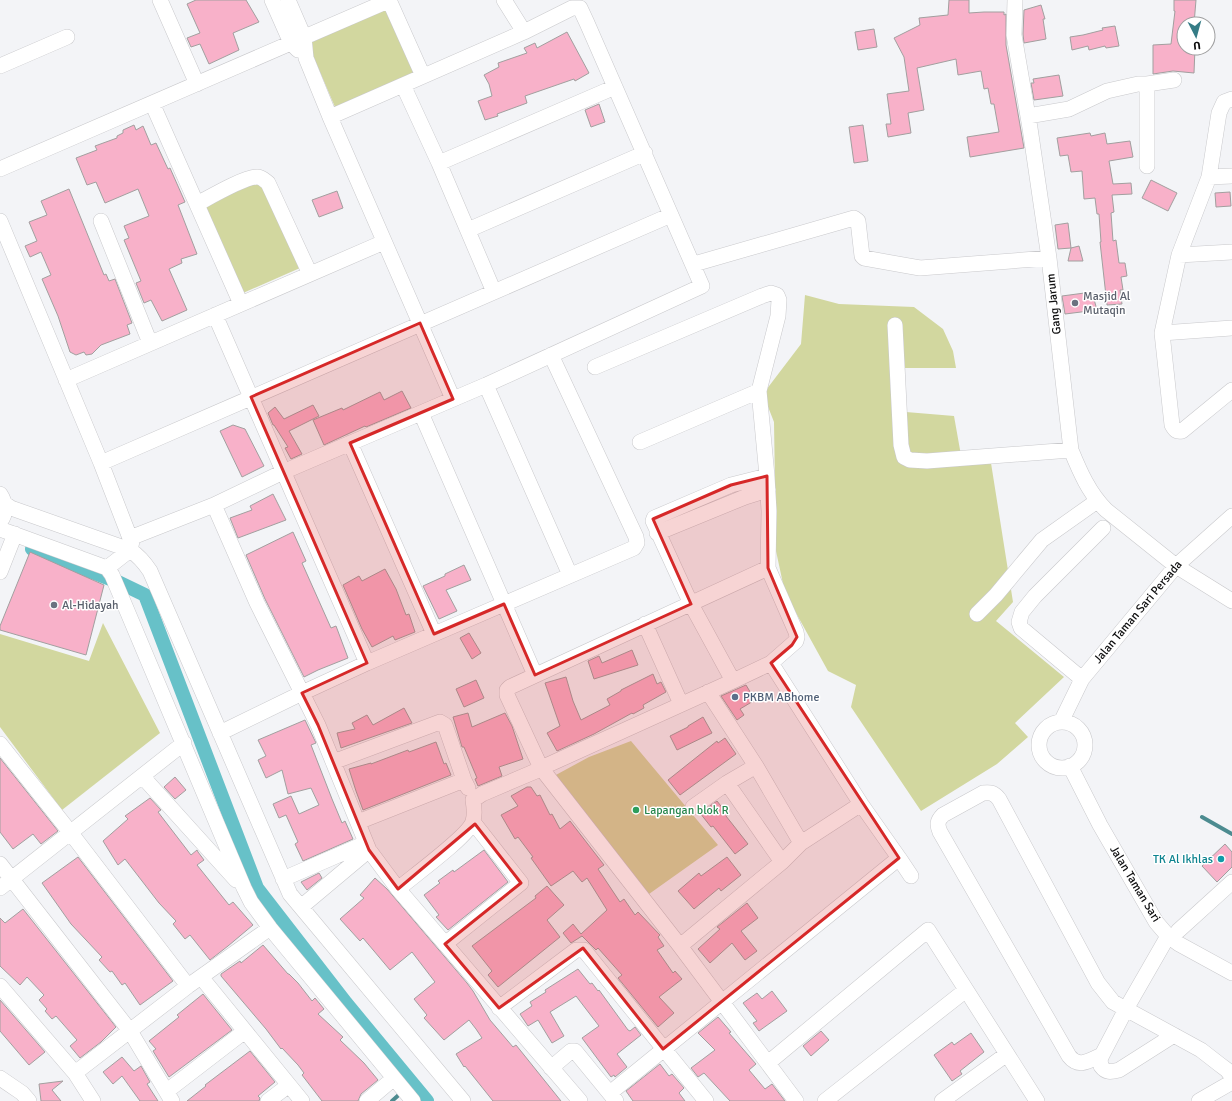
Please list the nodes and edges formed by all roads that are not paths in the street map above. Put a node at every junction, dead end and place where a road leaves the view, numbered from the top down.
1 (160, 0) edge
2 (272, 0) edge
3 (288, 0) edge
4 (390, 0) edge
5 (504, 0) edge
6 (1015, 0) edge
7 (524, 32) junction
8 (67, 37) dead end
9 (297, 40) junction
10 (0, 66) edge
11 (423, 76) junction
12 (1174, 80) dead end
13 (197, 84) junction
14 (1147, 84) junction
15 (403, 85) junction
16 (615, 87) junction
17 (1232, 99) edge
18 (152, 103) junction
19 (1028, 116) junction
20 (330, 117) junction
21 (644, 153) junction
22 (439, 162) junction
23 (1147, 166) dead end
24 (0, 169) edge
25 (1232, 176) edge
26 (1209, 177) junction
27 (197, 204) junction
28 (671, 214) junction
29 (0, 221) edge
30 (101, 221) dead end
31 (468, 230) junction
32 (384, 242) junction
33 (1232, 252) edge
34 (1179, 255) junction
35 (1049, 258) junction
36 (694, 264) junction
37 (310, 274) junction
38 (494, 292) junction
39 (240, 304) junction
40 (215, 315) junction
41 (420, 324) junction
42 (894, 325) dead end
43 (1232, 328) edge
44 (1162, 333) junction
45 (150, 343) junction
46 (551, 355) junction
47 (595, 367) dead end
48 (66, 380) junction
49 (486, 385) junction
50 (1232, 390) edge
51 (759, 392) junction
52 (250, 397) junction
53 (453, 399) junction
54 (421, 413) junction
55 (640, 442) dead end
56 (350, 444) junction
57 (1071, 450) junction
58 (101, 463) junction
59 (284, 472) junction
60 (767, 483) junction
61 (2, 497) edge
62 (1097, 501) junction
63 (214, 505) junction
64 (1232, 516) edge
65 (0, 522) edge
66 (1103, 528) dead end
67 (0, 529) edge
68 (15, 534) junction
69 (130, 544) junction
70 (1176, 566) junction
71 (768, 568) junction
72 (0, 572) edge
73 (570, 576) junction
74 (113, 578) junction
75 (1232, 601) edge
76 (504, 604) junction
77 (691, 604) junction
78 (977, 614) dead end
79 (645, 624) junction
80 (434, 634) junction
81 (367, 663) junction
82 (771, 663) junction
83 (535, 675) junction
84 (1082, 679) junction
85 (733, 681) junction
86 (708, 692) junction
87 (302, 693) junction
88 (681, 704) junction
89 (1061, 722) junction
90 (220, 732) junction
91 (184, 743) junction
92 (0, 744) edge
93 (333, 762) junction
94 (756, 766) junction
95 (1070, 766) junction
96 (541, 768) junction
97 (142, 776) junction
98 (464, 780) junction
99 (728, 783) junction
100 (473, 800) junction
101 (861, 804) junction
102 (694, 807) dead end
103 (358, 822) junction
104 (474, 822) junction
105 (70, 832) junction
106 (801, 844) junction
107 (367, 846) junction
108 (899, 858) junction
109 (782, 862) junction
110 (0, 864) edge
111 (911, 876) dead end
112 (12, 878) junction
113 (283, 879) junction
114 (1232, 882) edge
115 (0, 888) edge
116 (244, 888) junction
117 (398, 889) junction
118 (301, 906) junction
119 (270, 928) junction
120 (1173, 933) junction
121 (685, 942) dead end
122 (445, 944) junction
123 (1232, 973) edge
124 (201, 977) junction
125 (0, 986) edge
126 (188, 986) junction
127 (966, 990) junction
128 (722, 1003) junction
129 (499, 1008) junction
130 (1126, 1009) junction
131 (130, 1031) junction
132 (245, 1031) junction
133 (1174, 1036) junction
134 (663, 1049) junction
135 (1007, 1054) junction
136 (1102, 1055) junction
137 (768, 1063) junction
138 (551, 1068) junction
139 (75, 1073) junction
140 (1232, 1077) edge
141 (0, 1078) edge
142 (395, 1080) junction
143 (1232, 1082) edge
144 (289, 1085) junction
145 (170, 1096) edge
146 (613, 1097) edge
147 (29, 1101) edge
148 (93, 1101) edge
149 (268, 1101) edge
150 (302, 1101) edge
151 (367, 1101) edge
152 (413, 1101) edge
153 (463, 1101) edge
154 (579, 1101) edge
155 (706, 1101) edge
156 (796, 1101) edge
157 (825, 1101) edge
158 (942, 1101) edge
159 (1037, 1101) edge
160 (1199, 1101) edge

1 - 13 street
2 - 9 street
3 - 9 street
4 - 9 street
4 - 11 street
5 - 7 street
6 - 19 street, Gang Jarum
7 - 11 street
7 - 16 street
8 - 10 street
9 - 13 street
9 - 20 street
11 - 15 street
12 - 14 street
13 - 18 street
14 - 19 street
14 - 23 street
15 - 20 street
15 - 22 street
16 - 21 street
16 - 22 street
17 - 26 street
18 - 24 street
18 - 27 street
19 - 35 street, Gang Jarum
20 - 32 street
21 - 28 street
21 - 31 street
22 - 31 street
25 - 26 street
26 - 34 street
27 - 37 street
27 - 39 street
28 - 36 street
28 - 38 street
29 - 48 street
30 - 45 street
31 - 38 street
32 - 37 street
32 - 41 street
33 - 34 street
34 - 44 street
35 - 36 street
35 - 57 street, Gang Jarum
36 - 46 street
37 - 39 street
38 - 41 street
39 - 40 street
40 - 45 street
40 - 52 street
41 - 52 street
41 - 53 street
42 - 57 street
43 - 44 street
44 - 50 street
45 - 48 street
46 - 49 street
46 - 73 street
47 - 51 street
48 - 58 street
49 - 53 street
49 - 73 street
51 - 55 street
51 - 60 street
52 - 58 street
52 - 59 street
53 - 54 street
54 - 56 street
54 - 76 street
56 - 59 street
56 - 80 street
57 - 62 street, Gang Jarum
58 - 69 street
59 - 63 street
59 - 81 street
60 - 71 street
60 - 77 street
61 - 65 street
61 - 69 street
62 - 70 street, Gang Jarum
62 - 78 street
63 - 69 street
63 - 87 street
64 - 70 street, Jalan Taman Sari Persada
66 - 84 street
67 - 68 street
68 - 72 street
68 - 74 street
69 - 74 street
69 - 90 street
70 - 75 street, Gang Jarum
70 - 84 street, Jalan Taman Sari Persada
71 - 77 street
71 - 82 street
73 - 76 street
74 - 91 street
76 - 80 street
76 - 83 street
77 - 79 street
77 - 85 street
79 - 83 street
79 - 88 street
80 - 81 street
81 - 87 street
82 - 85 street
82 - 101 street
83 - 96 street
84 - 89 street, Jalan Taman Sari Persada
85 - 86 street
86 - 88 street
86 - 94 street
87 - 90 street
87 - 93 street
88 - 96 street
89 - 95 street
89 - 95 street
90 - 113 street
91 - 97 street
91 - 116 street
92 - 105 street
93 - 98 street
93 - 103 street
94 - 99 street
94 - 106 street
95 - 120 street, Jalan Taman Sari
96 - 100 street
96 - 128 street
97 - 105 street
97 - 116 street
98 - 100 street
98 - 103 street
99 - 102 street
99 - 109 street
100 - 104 street
101 - 106 street
101 - 108 street
103 - 107 street
104 - 117 street
104 - 122 street
105 - 112 street
105 - 126 street
106 - 109 street
107 - 113 street
107 - 117 street
107 - 118 street
108 - 111 street
108 - 128 street
109 - 121 street
110 - 112 street
112 - 115 street
112 - 131 street
113 - 118 street
114 - 120 street
116 - 119 street
117 - 122 street
118 - 153 street
119 - 124 street
119 - 142 street
120 - 123 street, Jalan Taman Sari
120 - 130 street
122 - 129 street
124 - 126 street
124 - 132 street
125 - 139 street
126 - 131 street
127 - 135 street
127 - 137 street
127 - 157 street
128 - 134 street
128 - 137 street
129 - 134 street
129 - 138 street
130 - 133 street
130 - 136 street
130 - 136 street
131 - 139 street
131 - 145 street
132 - 144 street
132 - 145 street
133 - 136 street
133 - 140 street
134 - 146 street
134 - 155 street
135 - 158 street
135 - 159 street
137 - 156 street
138 - 146 street
138 - 154 street
139 - 148 street
141 - 147 street
142 - 151 street
142 - 152 street
143 - 160 street
144 - 149 street
144 - 150 street

